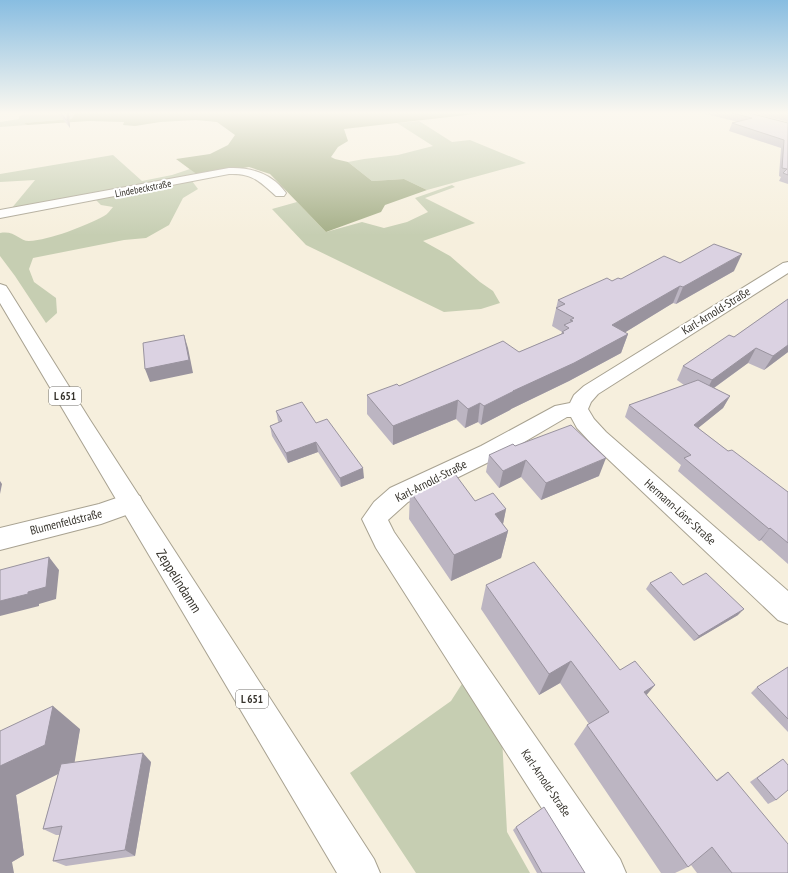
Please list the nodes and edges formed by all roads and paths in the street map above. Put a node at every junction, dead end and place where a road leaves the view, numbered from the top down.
1 (280, 193) dead end
2 (0, 214) edge
3 (788, 266) edge
4 (0, 289) edge
5 (578, 409) junction
6 (131, 503) junction
7 (0, 539) edge
8 (788, 610) edge
9 (360, 873) edge
10 (606, 873) edge

1 - 2 street, Lindebeckstraße
3 - 5 street, Karl-Arnold-Straße
4 - 6 street, Zeppelindamm / L 651
5 - 8 street, Hermann-Löns-Straße
5 - 10 street, Karl-Arnold-Straße
6 - 7 street, Blumenfeldstraße
6 - 9 street, Zeppelindamm / L 651

